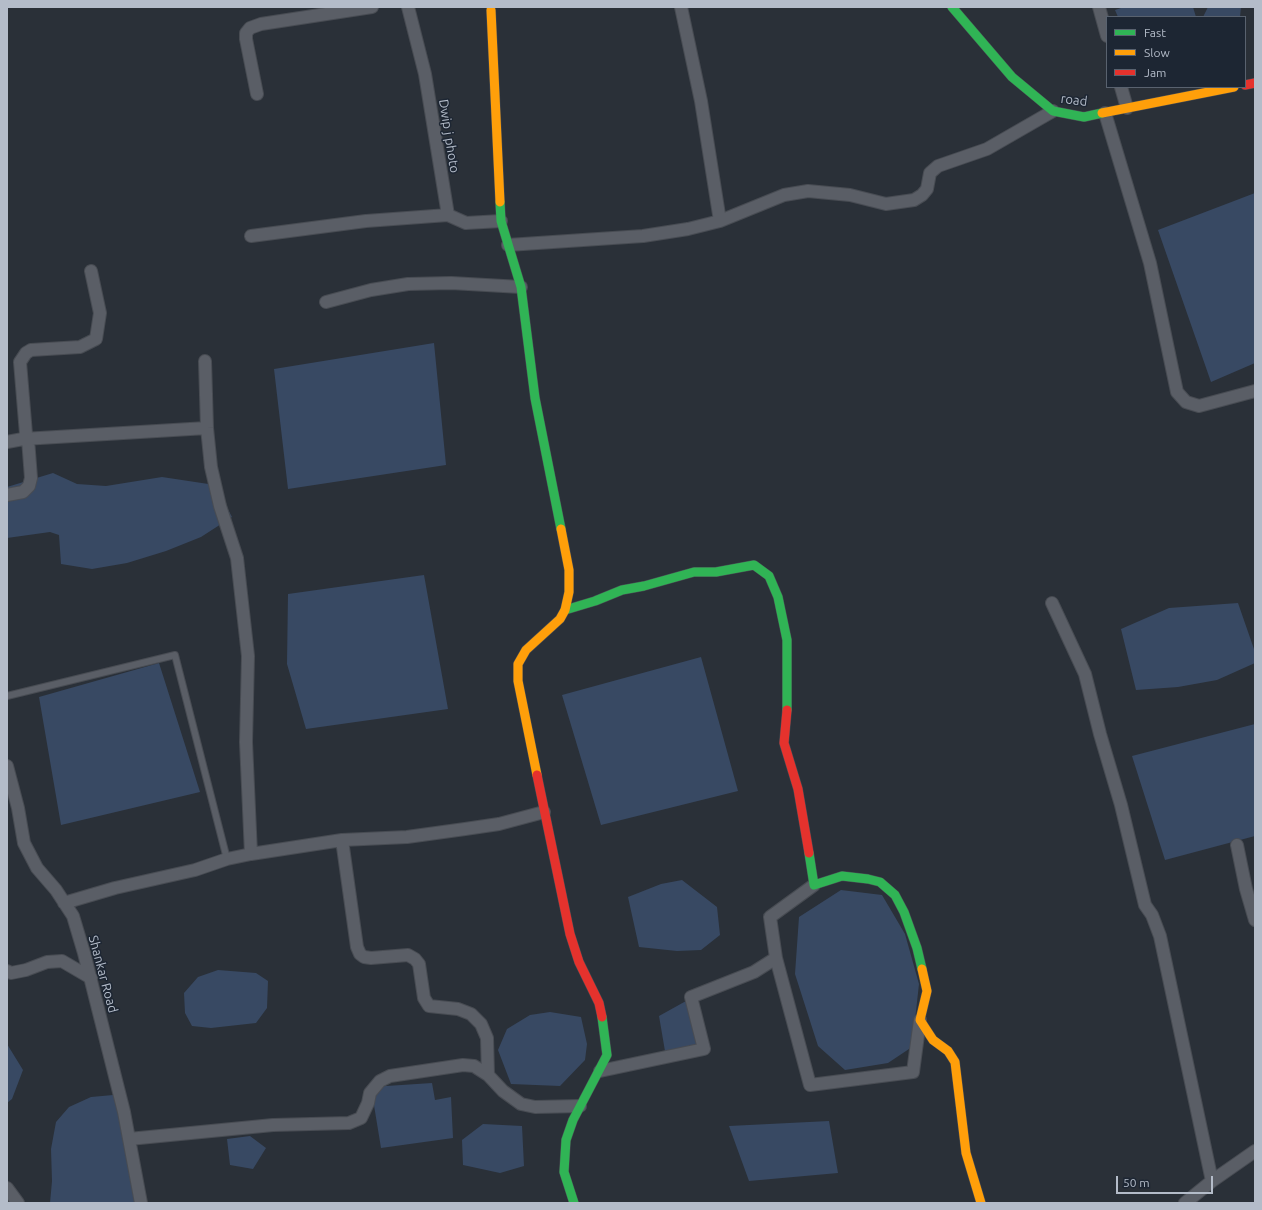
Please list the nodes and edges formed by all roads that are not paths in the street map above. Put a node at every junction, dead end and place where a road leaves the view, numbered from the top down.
1 (372, 7) edge
2 (408, 7) edge
3 (681, 7) edge
4 (952, 7) edge
5 (1099, 7) edge
6 (490, 10) dead end
7 (1106, 32) edge
8 (1121, 88) edge
9 (1229, 88) edge
10 (257, 94) dead end
11 (1127, 108) junction
12 (1053, 111) junction
13 (1105, 113) junction
14 (448, 215) junction
15 (501, 221) junction
16 (720, 221) junction
17 (251, 236) dead end
18 (508, 245) junction
19 (91, 271) dead end
20 (521, 287) junction
21 (326, 302) dead end
22 (205, 361) dead end
23 (1255, 390) edge
24 (207, 428) junction
25 (26, 439) junction
26 (7, 442) edge
27 (7, 495) edge
28 (1052, 603) dead end
29 (566, 610) junction
30 (7, 696) edge
31 (7, 766) edge
32 (544, 812) junction
33 (342, 840) junction
34 (1237, 845) dead end
35 (251, 854) junction
36 (227, 859) junction
37 (814, 885) junction
38 (64, 903) junction
39 (1255, 920) edge
40 (776, 958) junction
41 (7, 971) edge
42 (91, 978) junction
43 (920, 1020) junction
44 (600, 1071) junction
45 (488, 1075) junction
46 (580, 1106) junction
47 (129, 1139) junction
48 (1255, 1151) edge
49 (1212, 1181) junction
50 (7, 1188) edge
51 (18, 1203) edge
52 (141, 1203) edge
53 (574, 1203) edge
54 (980, 1203) edge
55 (1185, 1203) edge

1 - 10 street
2 - 14 street, Dwip j photo
3 - 16 street
4 - 12 street, road
5 - 7 street
6 - 15 street
8 - 11 street
9 - 11 street, road
11 - 13 street, road
12 - 13 street, road
12 - 16 street
13 - 23 street
14 - 15 street
14 - 17 street
15 - 18 street
16 - 18 street
18 - 20 street
19 - 25 street
20 - 21 street
20 - 29 street
22 - 24 street
24 - 25 street
24 - 35 street
25 - 26 street
25 - 27 street
28 - 49 street
29 - 32 street
29 - 37 street
30 - 36 lane
31 - 38 street, Shankar Road
32 - 33 street
32 - 44 street
33 - 35 street
33 - 45 street
34 - 39 street
35 - 36 street
36 - 38 street
37 - 40 street
37 - 43 street
38 - 42 street, Shankar Road
40 - 43 street
40 - 44 street
41 - 42 street
42 - 47 street, Shankar Road
43 - 54 street
44 - 46 street
45 - 46 street
45 - 47 street
46 - 53 street
47 - 52 street, Shankar Road
48 - 49 street
49 - 55 street
50 - 51 street

